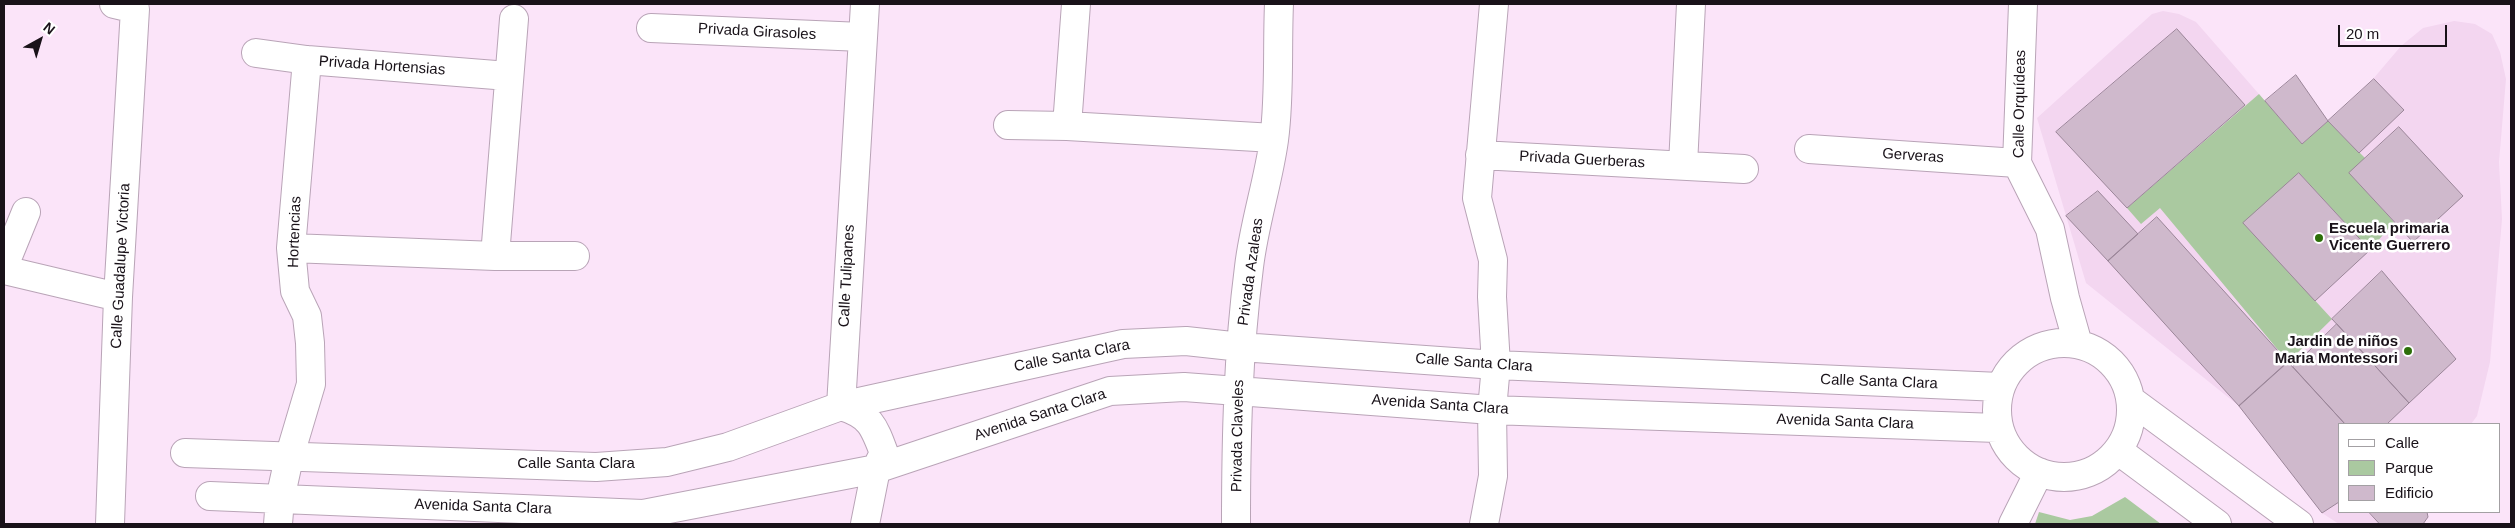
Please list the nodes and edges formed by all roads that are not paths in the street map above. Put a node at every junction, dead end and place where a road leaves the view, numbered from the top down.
1 (865, 4) edge
2 (1076, 4) edge
3 (1278, 4) edge
4 (1494, 4) edge
5 (1692, 4) edge
6 (2023, 4) edge
7 (125, 6) edge
8 (514, 20) dead end
9 (651, 28) dead end
10 (862, 37) junction
11 (256, 53) dead end
12 (307, 60) junction
13 (508, 76) junction
14 (1008, 125) dead end
15 (1067, 126) junction
16 (1274, 138) junction
17 (1809, 149) dead end
18 (1480, 155) junction
19 (2017, 163) junction
20 (1684, 165) junction
21 (1744, 169) dead end
22 (26, 212) dead end
23 (291, 248) junction
24 (494, 256) junction
25 (575, 256) dead end
26 (4, 266) edge
27 (4, 270) edge
28 (118, 297) junction
29 (2078, 344) junction
30 (1241, 347) junction
31 (1496, 365) junction
32 (2000, 387) junction
33 (1237, 389) junction
34 (2132, 401) junction
35 (840, 406) junction
36 (1492, 410) junction
37 (1997, 428) junction
38 (2120, 452) junction
39 (185, 453) dead end
40 (289, 458) junction
41 (876, 468) junction
42 (2038, 472) junction
43 (210, 496) dead end
44 (279, 512) edge
45 (110, 524) edge
46 (865, 524) edge
47 (1236, 524) edge
48 (1484, 524) edge
49 (2013, 524) edge
50 (2217, 524) edge
51 (2299, 524) edge

1 - 10 street, Calle Tulipanes
2 - 15 street
3 - 16 street, Privada Azaleas
4 - 18 street
5 - 20 street
6 - 19 street, Calle Orquídeas
7 - 28 street, Calle Guadalupe Victoria
8 - 13 street
9 - 10 street, Privada Girasoles
10 - 35 street, Calle Tulipanes
11 - 12 street, Privada Hortensias
12 - 13 street, Privada Hortensias
12 - 23 street, Hortencias
13 - 24 street
14 - 15 street
15 - 16 street
16 - 30 street, Privada Azaleas
17 - 19 street, Gerveras
18 - 20 street, Privada Guerberas
18 - 31 street
19 - 29 street, Calle Orquídeas
20 - 21 street, Privada Guerberas
22 - 26 street
23 - 24 street
23 - 40 street, Hortencias
24 - 25 street
27 - 28 street
28 - 45 street, Calle Guadalupe Victoria
29 - 32 street
29 - 34 street
30 - 31 street, Calle Santa Clara
30 - 33 street, Privada Claveles
30 - 35 street, Calle Santa Clara
31 - 32 street, Calle Santa Clara
31 - 36 street
32 - 37 street
33 - 36 street, Avenida Santa Clara
33 - 41 street, Avenida Santa Clara
33 - 47 street, Privada Claveles
34 - 38 street
34 - 51 street
35 - 40 street, Calle Santa Clara
35 - 41 street
36 - 37 street, Avenida Santa Clara
36 - 48 street
37 - 42 street
38 - 42 street
38 - 50 street
39 - 40 street, Calle Santa Clara
40 - 44 street, Hortencias
41 - 44 street, Avenida Santa Clara
41 - 46 street
42 - 49 street
43 - 44 street, Avenida Santa Clara

